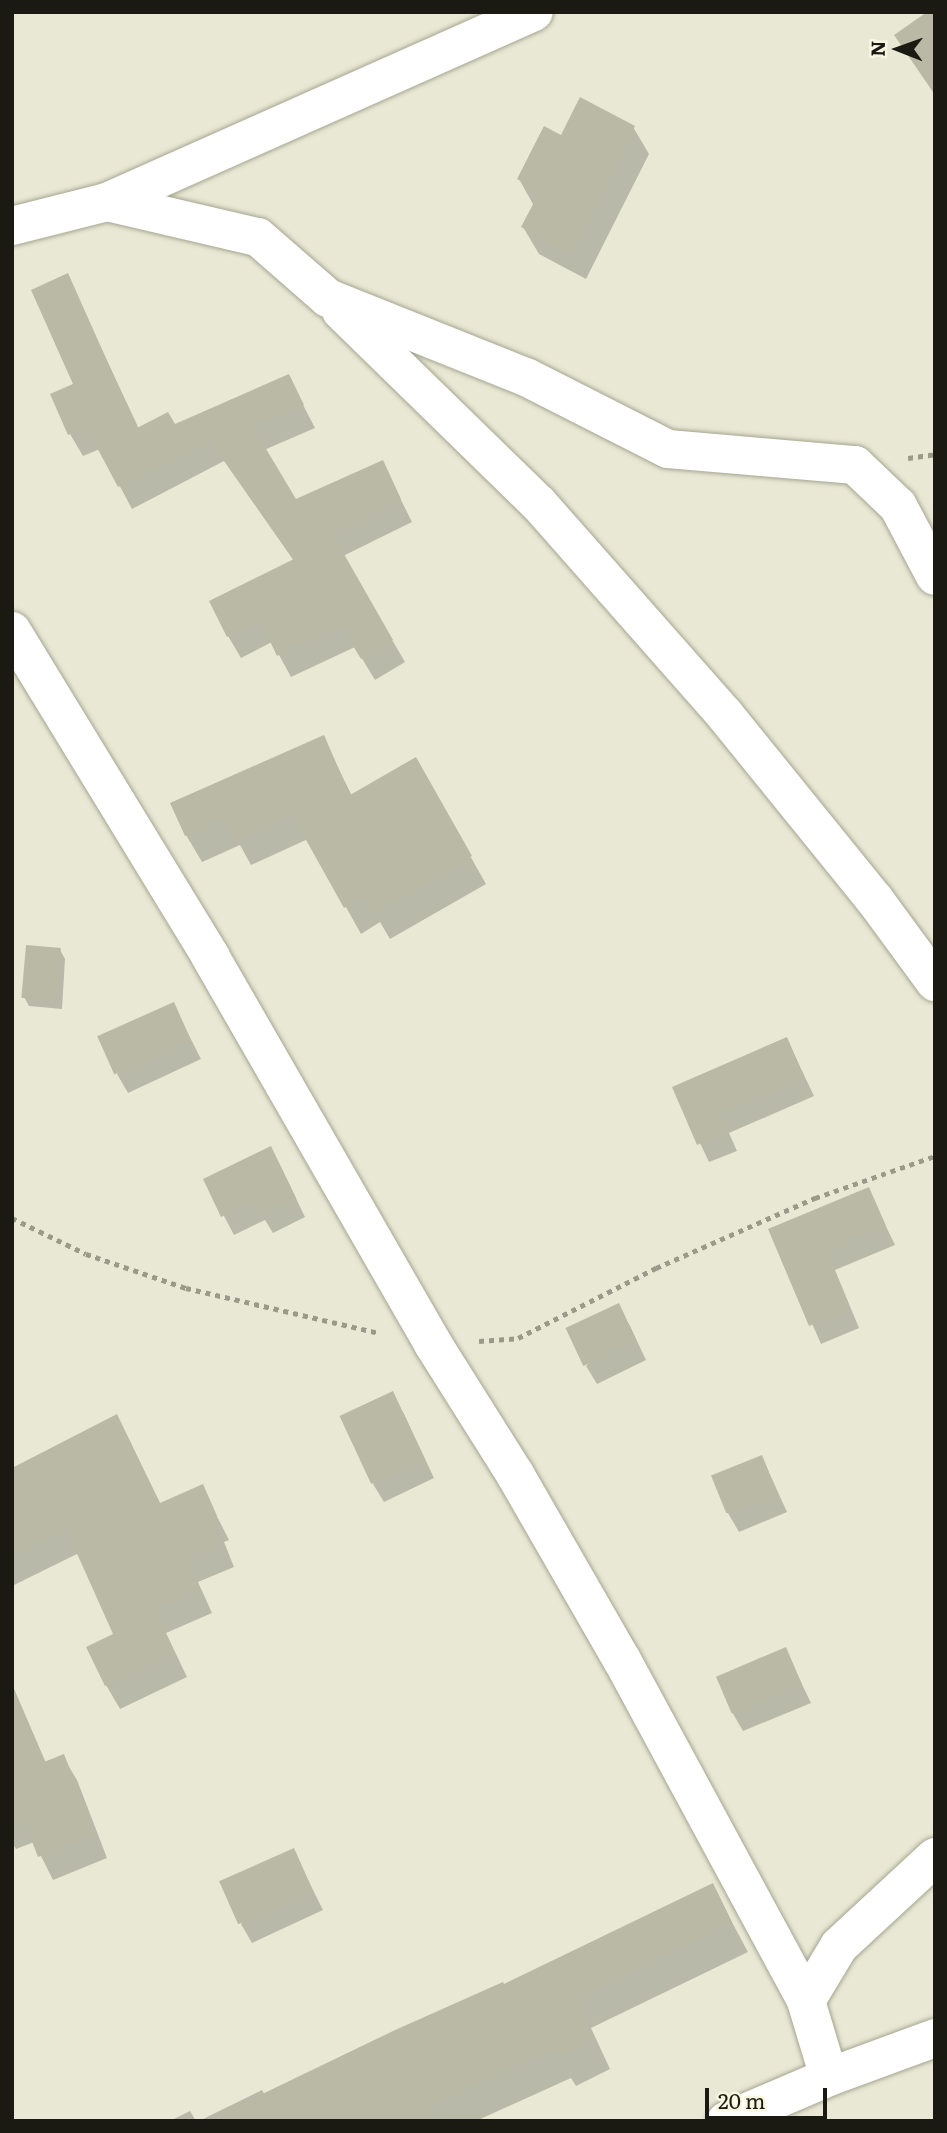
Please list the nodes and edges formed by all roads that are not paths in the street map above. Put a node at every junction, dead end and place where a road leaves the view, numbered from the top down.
1 (534, 12) edge
2 (107, 202) junction
3 (12, 226) edge
4 (328, 298) junction
5 (935, 576) edge
6 (12, 631) edge
7 (935, 982) edge
8 (935, 1857) edge
9 (806, 2001) junction
10 (935, 2038) edge
11 (829, 2077) junction
12 (726, 2121) edge

1 - 2 street
2 - 3 street
2 - 4 street
4 - 5 street
4 - 7 street
6 - 9 street
8 - 9 street
9 - 11 street
10 - 11 street
11 - 12 street

